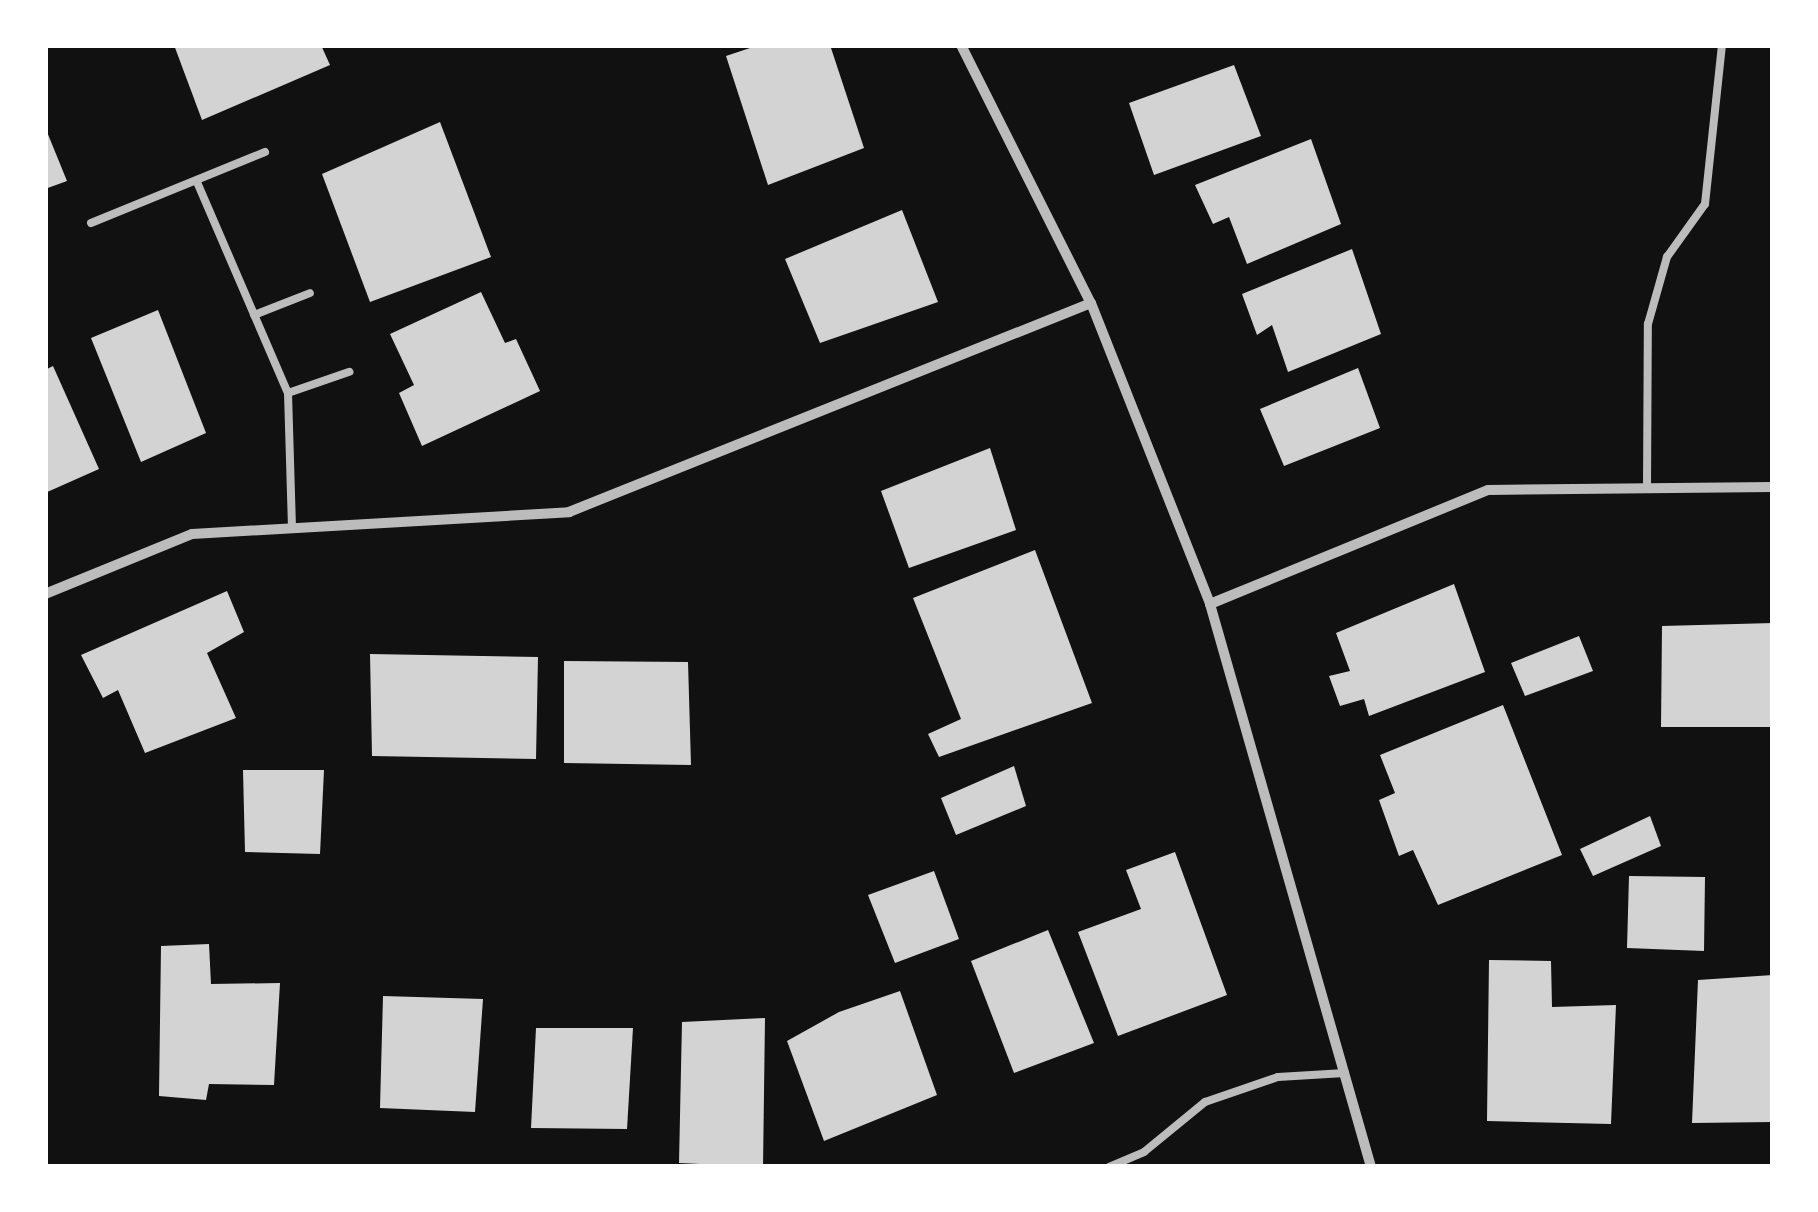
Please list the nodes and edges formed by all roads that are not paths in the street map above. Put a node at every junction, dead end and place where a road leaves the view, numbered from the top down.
1 (961, 45) edge
2 (1722, 45) edge
3 (265, 152) dead end
4 (197, 182) junction
5 (91, 223) dead end
6 (310, 293) dead end
7 (1091, 303) junction
8 (254, 315) junction
9 (349, 372) dead end
10 (288, 393) junction
11 (1773, 487) edge
12 (1648, 488) junction
13 (292, 528) junction
14 (45, 594) edge
15 (1210, 604) junction
16 (1344, 1073) junction
17 (1108, 1167) edge
18 (1371, 1167) edge

1 - 7 street
2 - 12 lane
3 - 4 lane
4 - 5 lane
4 - 8 lane
6 - 8 lane
7 - 13 street
7 - 15 street
8 - 10 lane
9 - 10 lane
10 - 13 lane
11 - 12 street
12 - 15 street
13 - 14 street
15 - 16 street
16 - 17 lane
16 - 18 street

